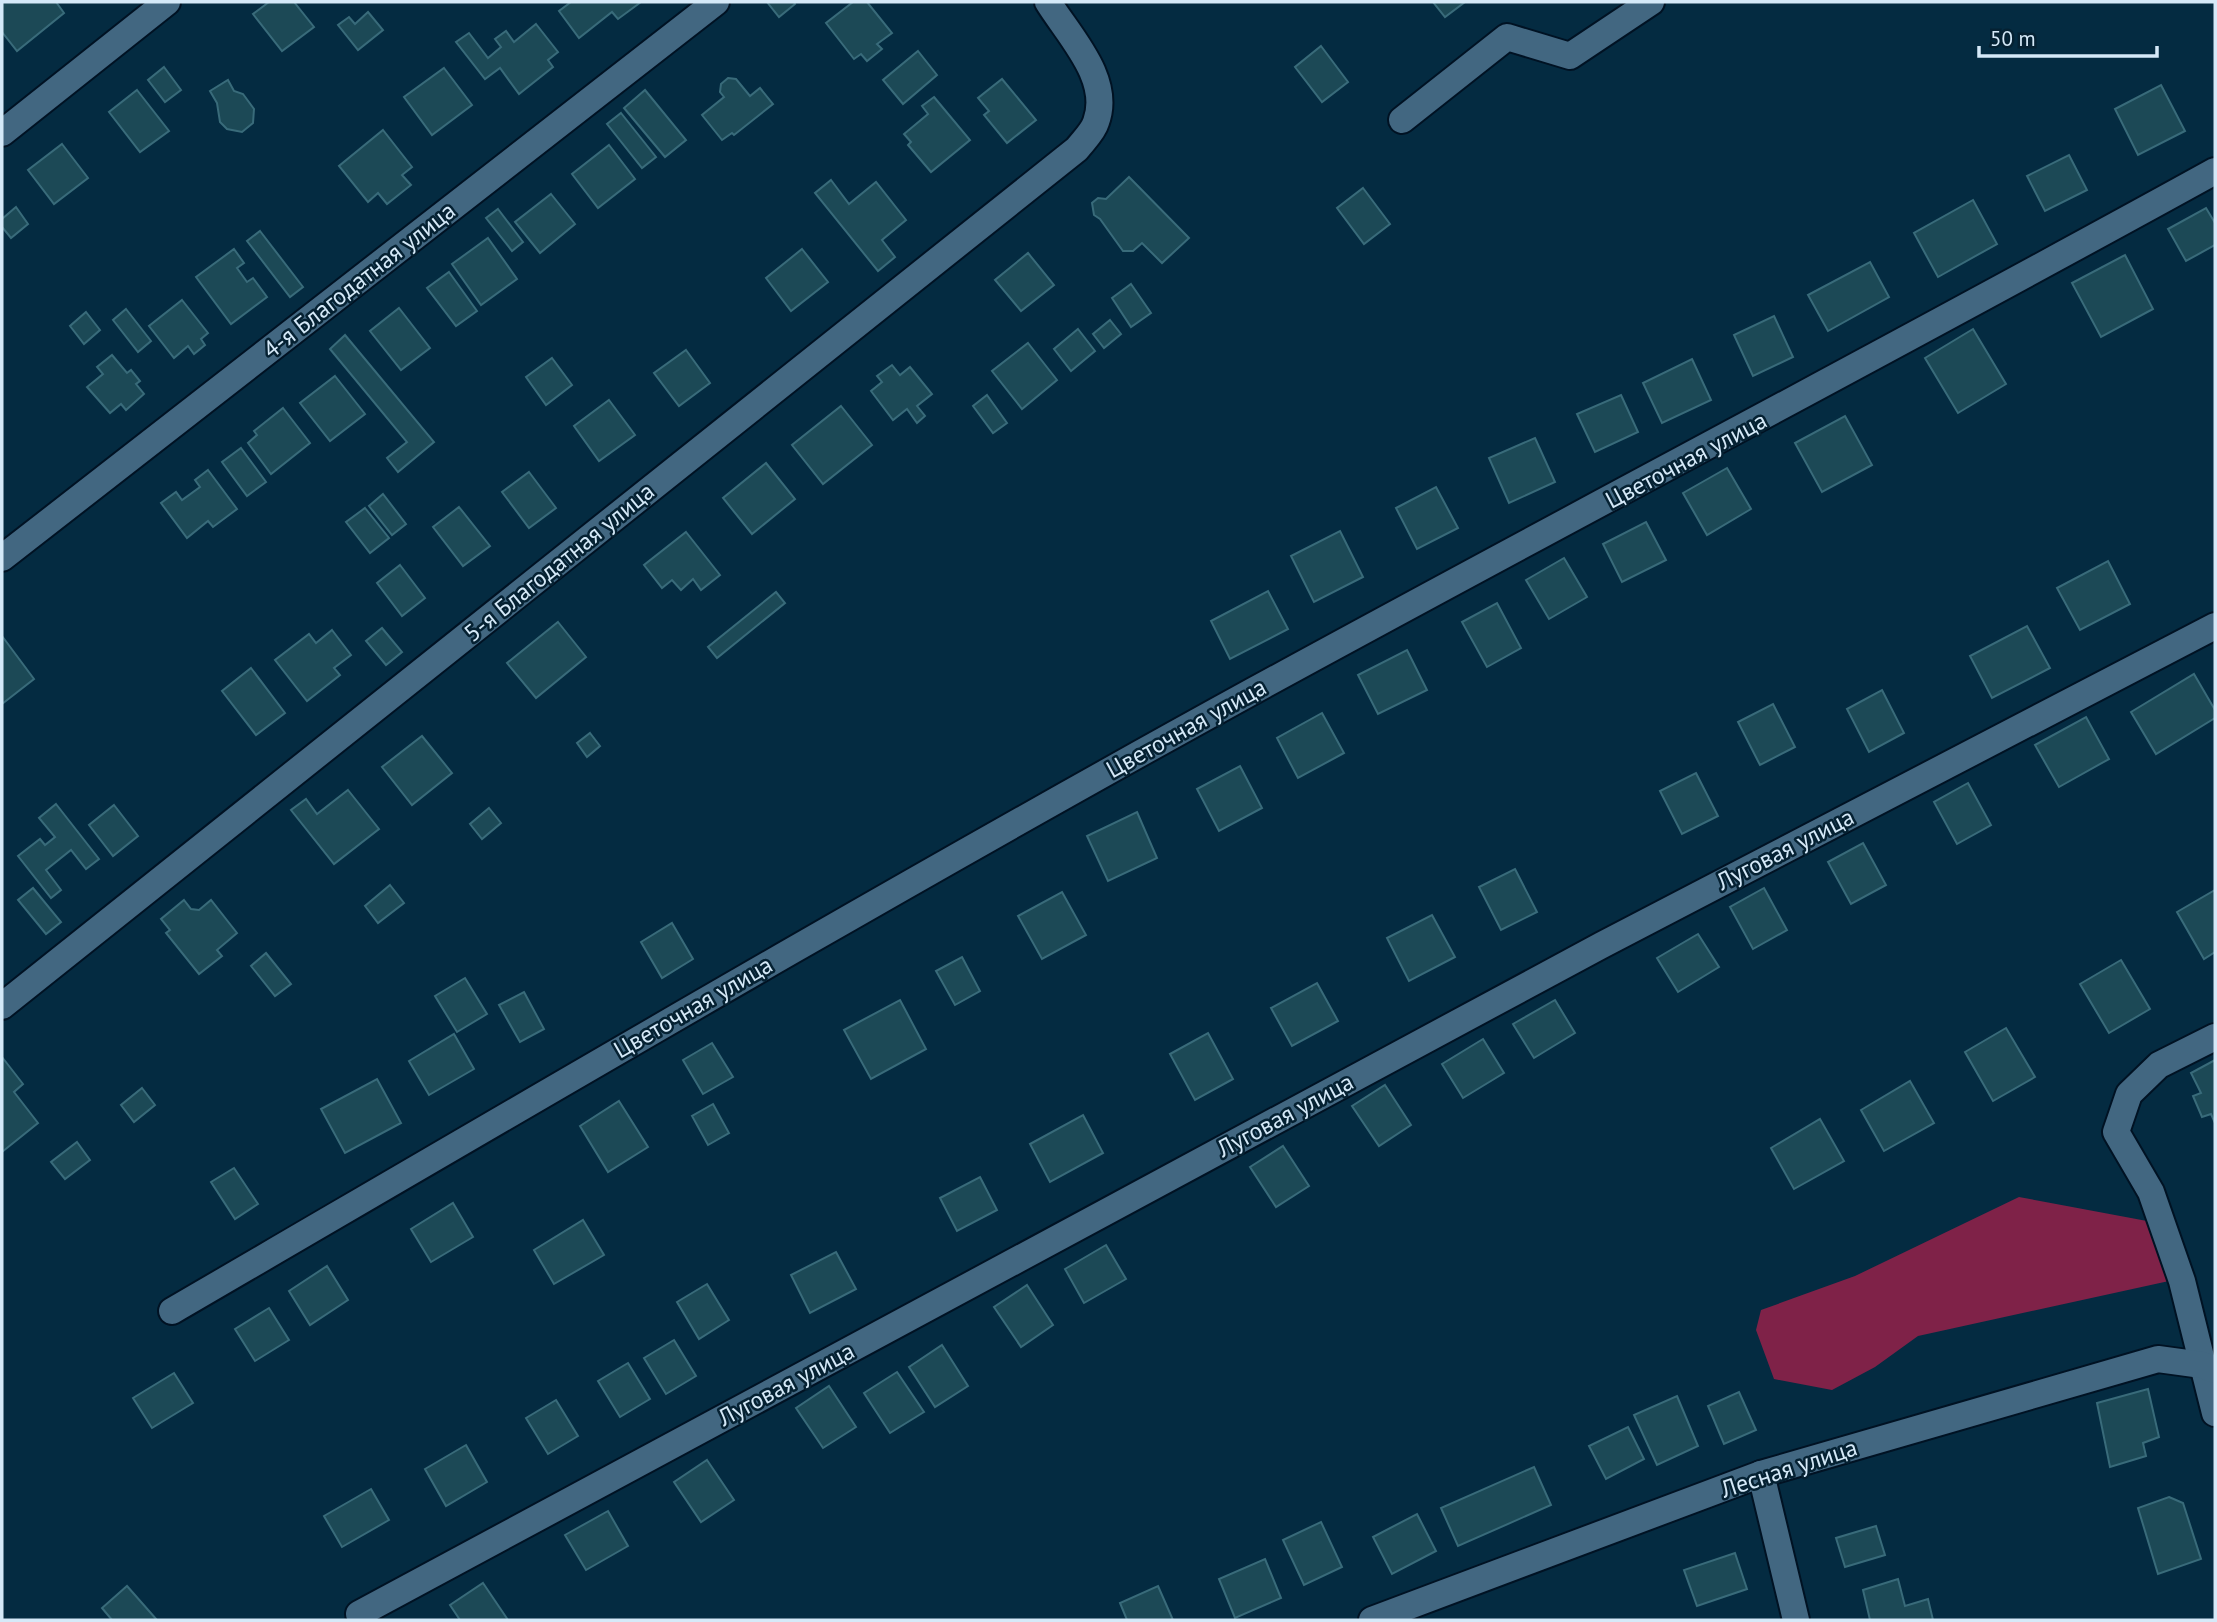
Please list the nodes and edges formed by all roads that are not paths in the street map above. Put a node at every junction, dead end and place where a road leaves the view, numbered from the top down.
1 (167, 2) edge
2 (716, 2) edge
3 (1048, 2) edge
4 (1651, 2) edge
5 (1402, 120) dead end
6 (2, 133) edge
7 (2215, 171) edge
8 (2, 558) edge
9 (2215, 626) edge
10 (2, 1006) edge
11 (2215, 1037) edge
12 (172, 1311) dead end
13 (2209, 1367) edge
14 (2215, 1413) edge
15 (1761, 1474) junction
16 (359, 1614) dead end
17 (1377, 1619) edge
18 (1796, 1620) edge

1 - 6 street
2 - 8 street, 4-я Благодатная улица
3 - 10 street, 5-я Благодатная улица
4 - 5 street
7 - 12 street, Цветочная улица
9 - 16 street, Луговая улица
11 - 13 street
13 - 14 street
13 - 15 street, Лесная улица
15 - 17 street, Лесная улица
15 - 18 street

